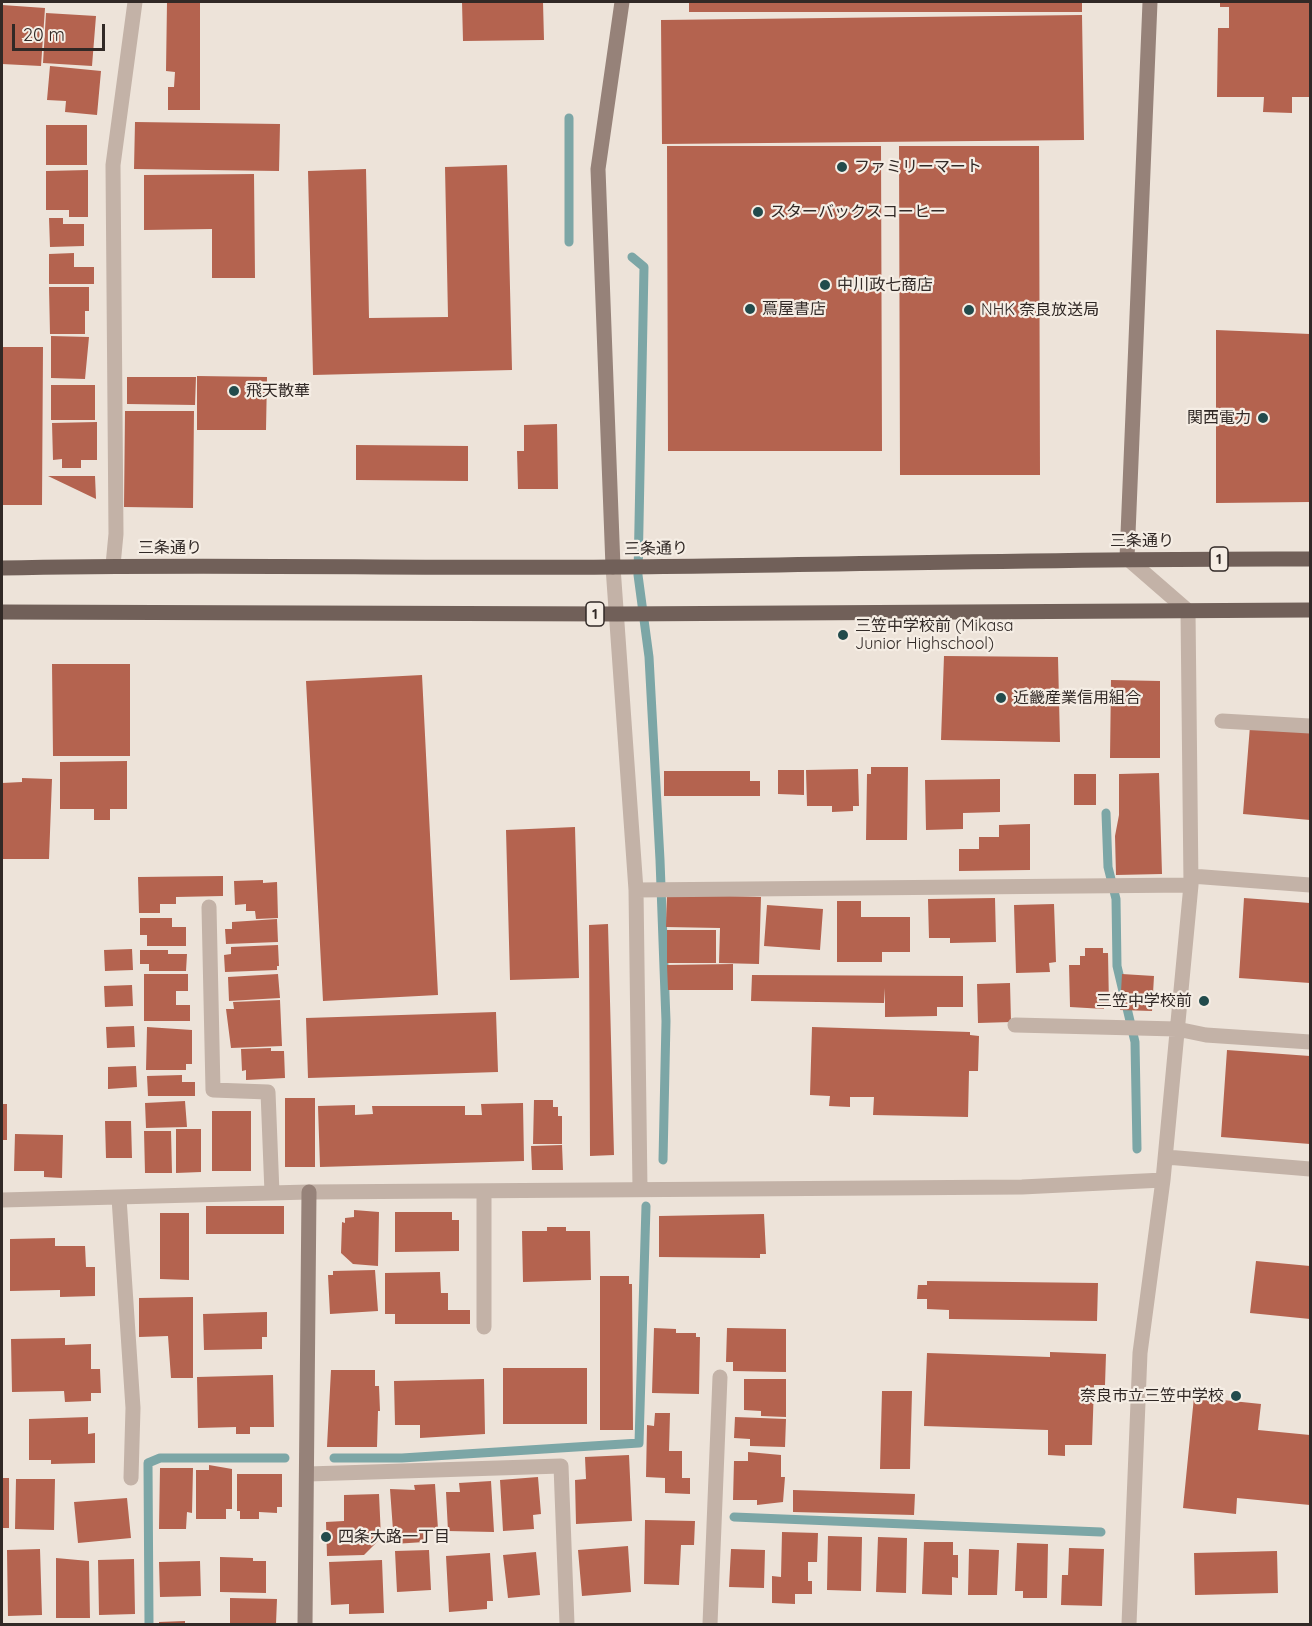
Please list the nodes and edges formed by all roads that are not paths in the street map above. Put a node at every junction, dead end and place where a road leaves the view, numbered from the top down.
1 (135, 2) edge
2 (622, 2) edge
3 (1150, 2) edge
4 (1127, 558) junction
5 (1311, 559) edge
6 (113, 565) junction
7 (613, 567) junction
8 (2, 568) edge
9 (1311, 610) edge
10 (1188, 611) junction
11 (2, 612) edge
12 (617, 614) junction
13 (1222, 721) dead end
14 (1311, 726) edge
15 (1191, 881) junction
16 (1311, 885) edge
17 (636, 890) junction
18 (209, 907) dead end
19 (1015, 1025) dead end
20 (1178, 1029) junction
21 (1311, 1041) edge
22 (1166, 1157) junction
23 (1311, 1169) edge
24 (1163, 1180) junction
25 (640, 1189) junction
26 (484, 1191) junction
27 (309, 1192) junction
28 (272, 1193) junction
29 (119, 1197) junction
30 (2, 1200) edge
31 (484, 1327) dead end
32 (720, 1377) dead end
33 (308, 1474) junction
34 (131, 1478) dead end
35 (305, 1624) edge
36 (567, 1624) edge
37 (710, 1624) edge
38 (1129, 1624) edge

1 - 6 street
2 - 7 street
3 - 4 street
4 - 5 main road, 三条通り / 1
4 - 7 main road, 三条通り / 1
4 - 10 street
6 - 7 main road, 三条通り / 1
6 - 8 main road, 三条通り / 1
7 - 12 street
9 - 10 main road, 1
10 - 12 main road, 1
10 - 15 street
11 - 12 main road, 1
12 - 17 street
13 - 14 street
15 - 16 street
15 - 17 street
15 - 20 street
17 - 25 street
18 - 28 street
19 - 20 street
20 - 21 street
20 - 22 street
22 - 23 street
22 - 24 street
24 - 25 street
24 - 38 street
25 - 26 street
26 - 27 street
26 - 31 street
27 - 28 street
27 - 33 street
28 - 29 street
29 - 30 street
29 - 34 street
32 - 37 street
33 - 35 street
33 - 36 street

